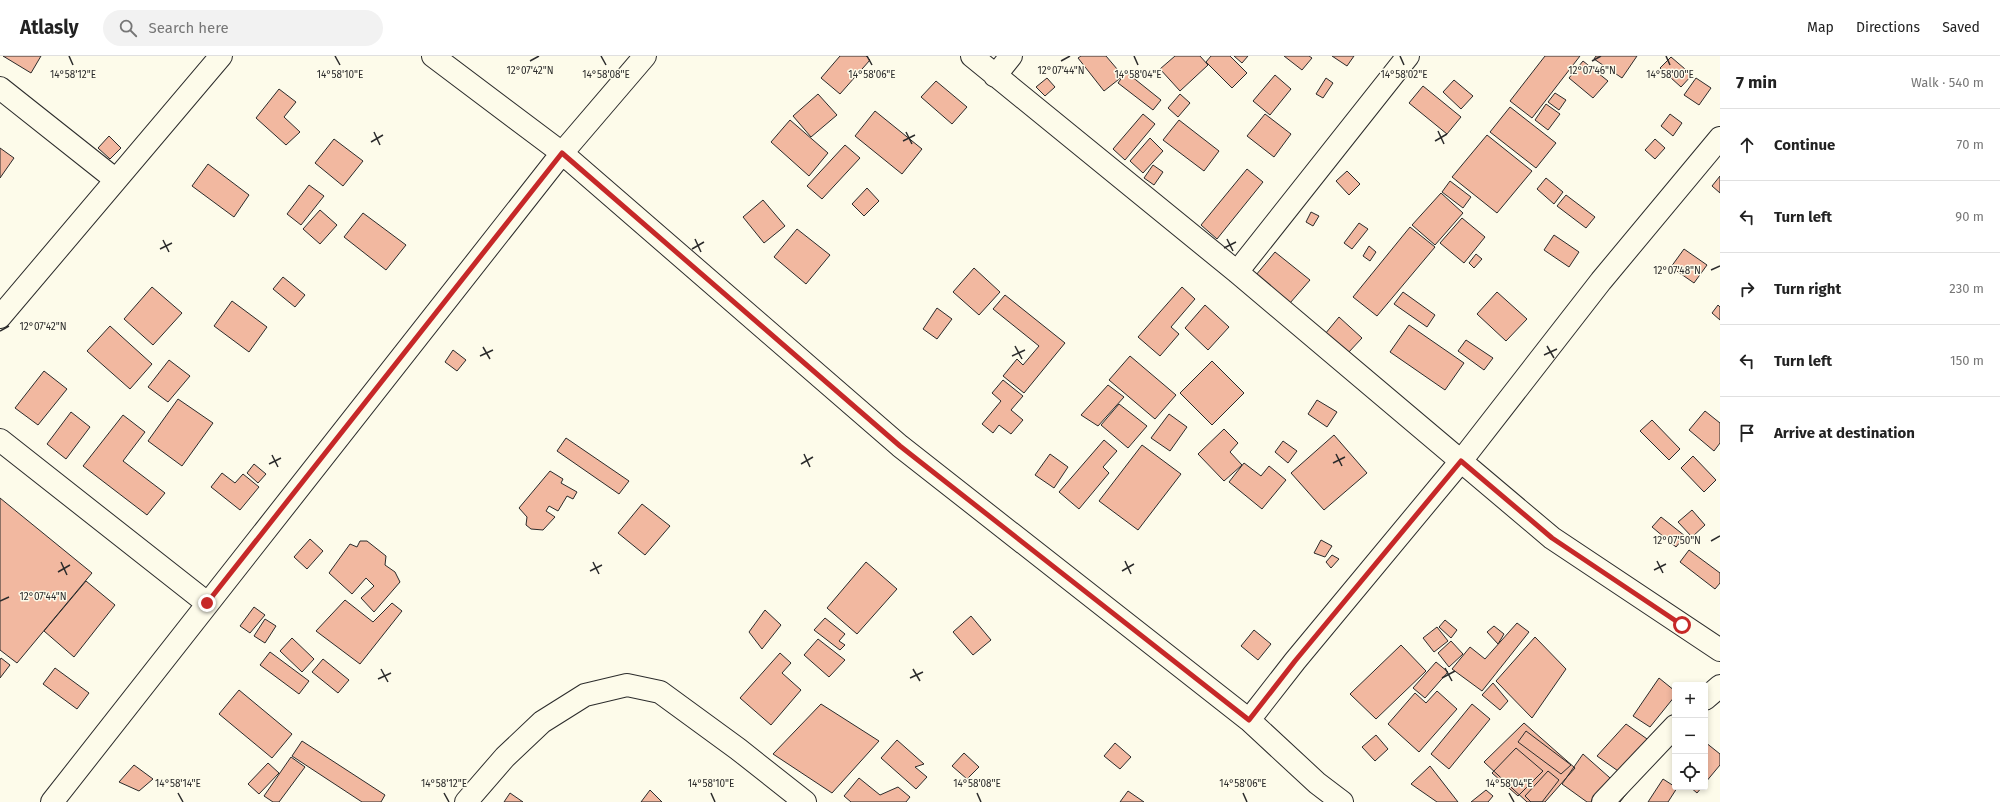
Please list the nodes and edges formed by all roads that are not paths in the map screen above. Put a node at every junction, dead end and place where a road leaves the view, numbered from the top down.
1 (221, 56) edge
2 (433, 56) edge
3 (645, 56) edge
4 (972, 56) edge
5 (1011, 56) edge
6 (1408, 56) edge
7 (995, 76) junction
8 (0, 88) edge
9 (1720, 138) edge
10 (562, 153) junction
11 (116, 180) junction
12 (1237, 272) junction
13 (0, 317) edge
14 (0, 440) edge
15 (1461, 461) junction
16 (207, 603) junction
17 (1720, 650) edge
18 (1720, 686) edge
19 (1708, 696) edge
20 (1249, 720) junction
21 (1672, 729) edge
22 (52, 802) edge
23 (466, 802) edge
24 (805, 802) edge
25 (1342, 802) edge
26 (1602, 802) edge

1 - 11 street
2 - 10 street
3 - 10 street
4 - 7 street
5 - 7 street
6 - 12 street
7 - 12 street
8 - 11 street
9 - 15 street
10 - 16 street
10 - 20 street
11 - 13 street
12 - 15 street
14 - 16 street
15 - 17 street
15 - 20 street
16 - 22 street
18 - 19 street
20 - 25 street
21 - 26 street
23 - 24 street

